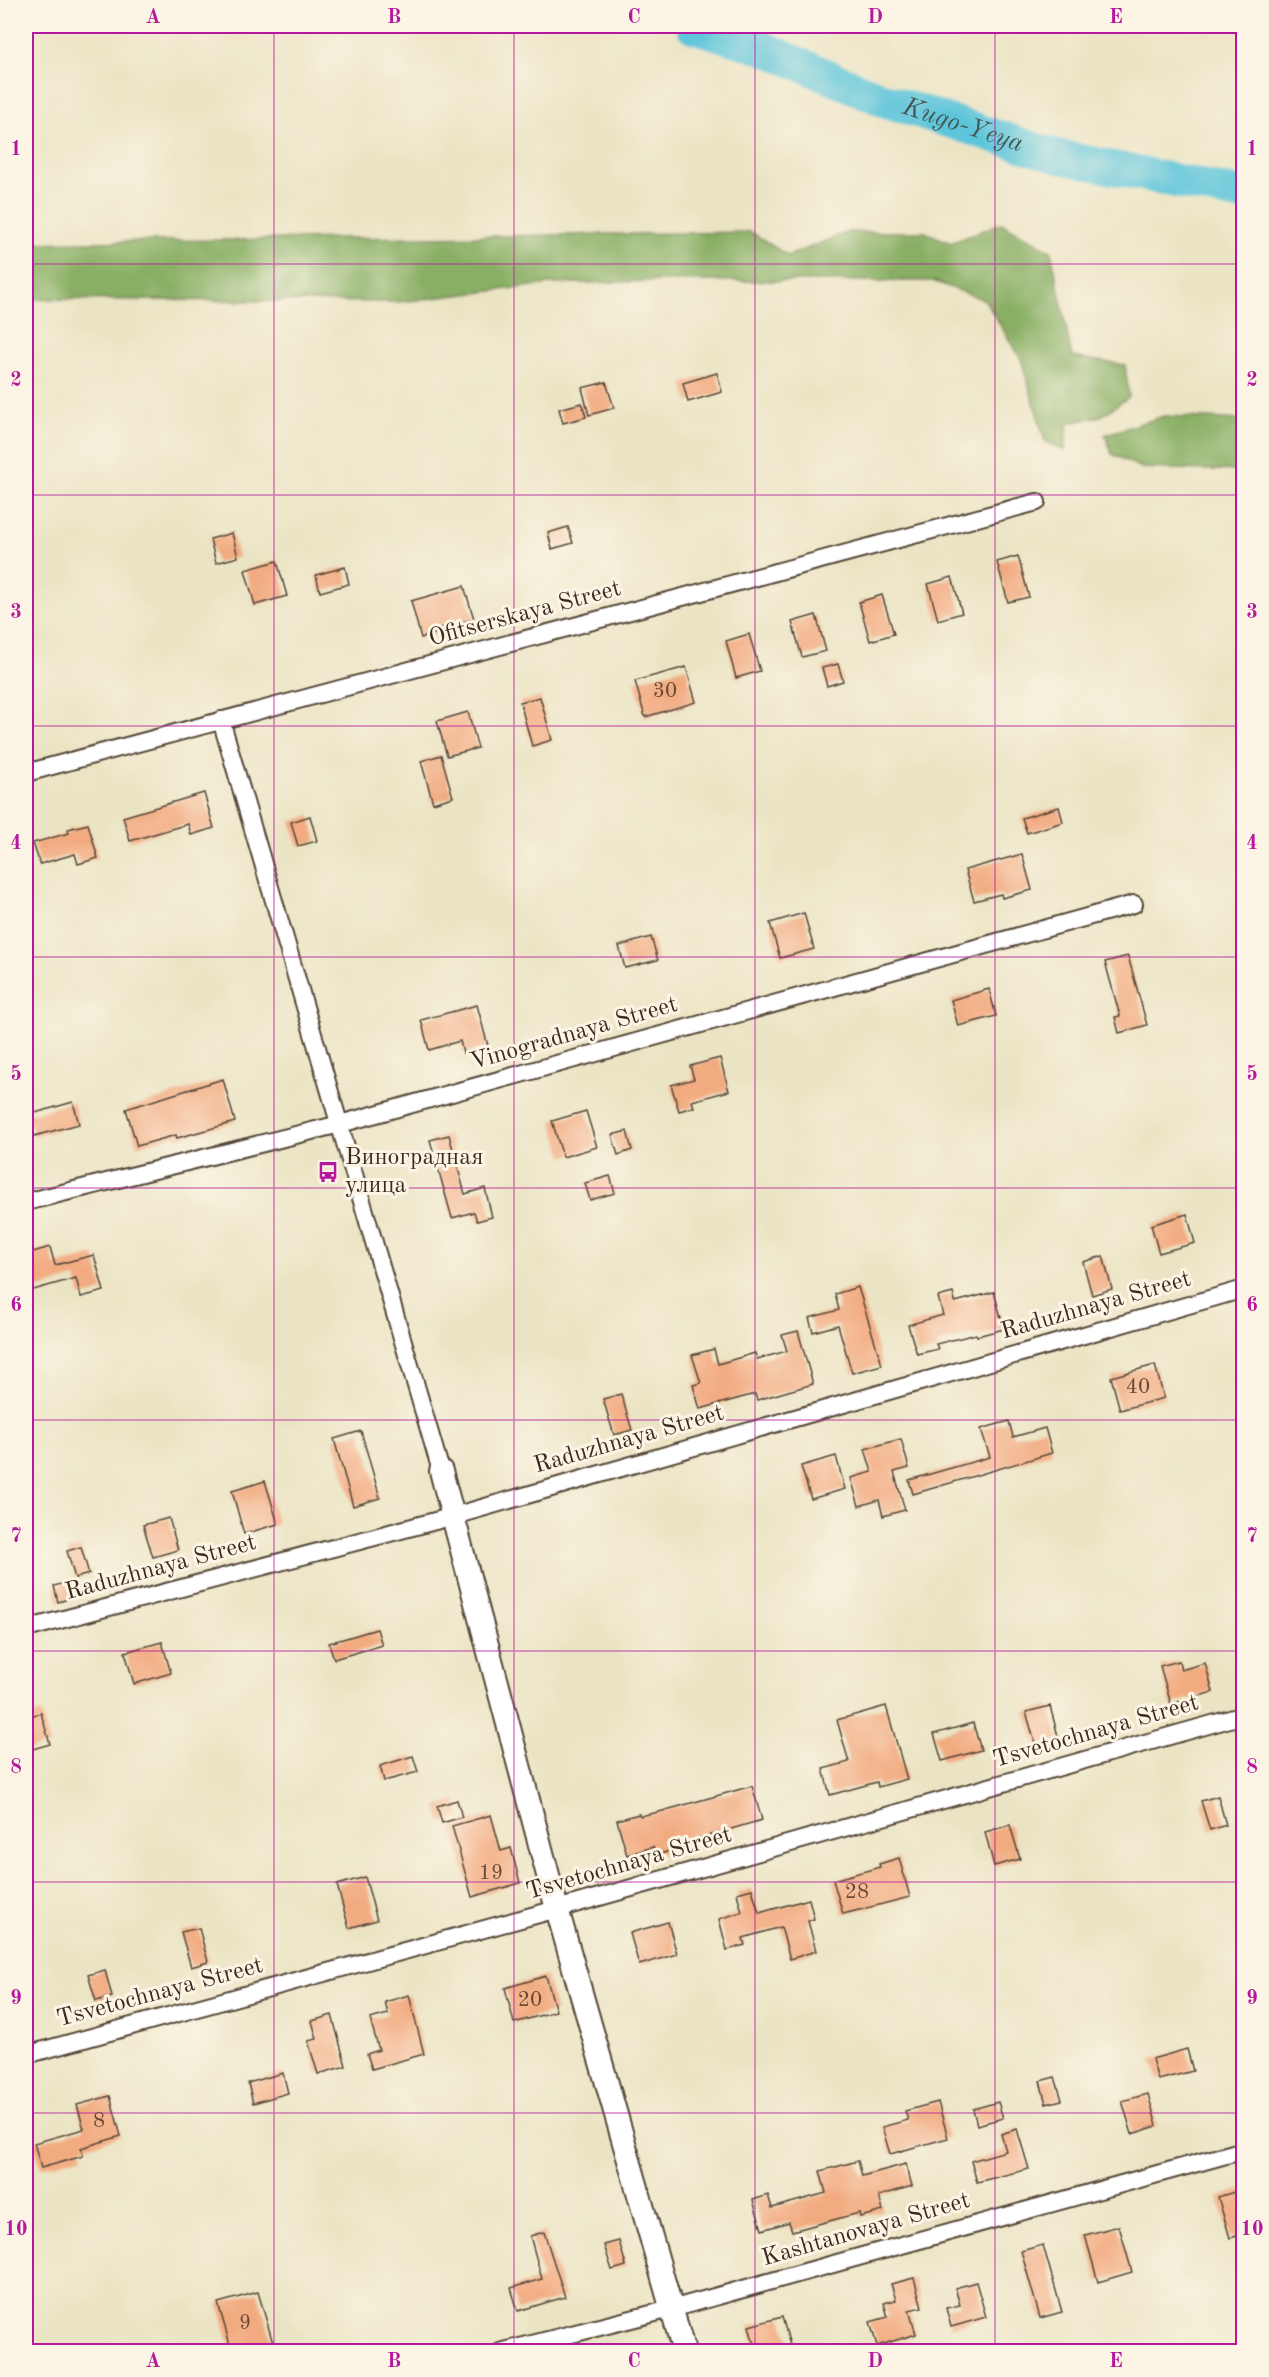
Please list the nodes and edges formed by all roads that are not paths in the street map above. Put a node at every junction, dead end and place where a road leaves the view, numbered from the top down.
1 (1037, 502) dead end
2 (221, 720) junction
3 (26, 773) edge
4 (1134, 904) dead end
5 (340, 1124) junction
6 (26, 1202) edge
7 (1244, 1289) edge
8 (441, 1471) joint
9 (454, 1515) junction
10 (26, 1629) edge
11 (1244, 1715) edge
12 (557, 1909) junction
13 (26, 2055) edge
14 (1244, 2150) edge
15 (670, 2309) junction
16 (500, 2352) edge
17 (684, 2352) edge

1 - 2 street, Ofitserskaya Street
2 - 3 street, Ofitserskaya Street
2 - 5 street
4 - 5 street, Vinogradnaya Street
5 - 6 street, Vinogradnaya Street
5 - 8 street
7 - 9 street, Raduzhnaya Street
8 - 9 street
9 - 10 street, Raduzhnaya Street
9 - 12 street
11 - 12 street, Tsvetochnaya Street
12 - 13 street, Tsvetochnaya Street
12 - 15 street
14 - 15 street, Kashtanovaya Street
15 - 16 street, Kashtanovaya Street
15 - 17 street

